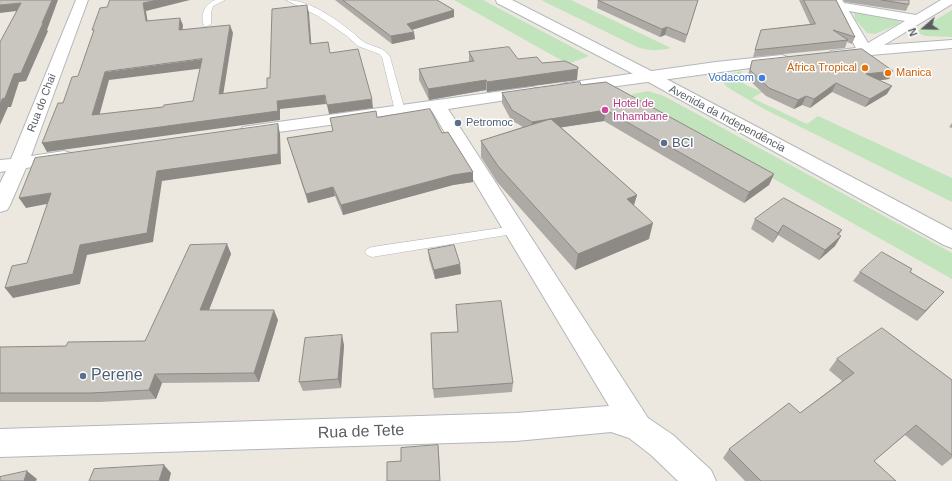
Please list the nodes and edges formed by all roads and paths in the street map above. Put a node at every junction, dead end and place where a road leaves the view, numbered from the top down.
1 (82, 0) edge
2 (221, 0) edge
3 (290, 0) edge
4 (502, 0) edge
5 (521, 0) edge
6 (950, 0) edge
7 (838, 3) edge
8 (918, 19) junction
9 (207, 24) dead end
10 (952, 44) edge
11 (865, 51) junction
12 (818, 56) edge
13 (795, 58) edge
14 (667, 74) junction
15 (649, 76) junction
16 (437, 105) junction
17 (400, 111) junction
18 (237, 133) edge
19 (81, 155) edge
20 (19, 163) junction
21 (0, 166) edge
22 (0, 205) edge
23 (952, 224) edge
24 (514, 230) junction
25 (952, 240) edge
26 (372, 252) dead end
27 (638, 428) junction
28 (0, 443) edge
29 (700, 481) edge

1 - 20 street, Rua do Chai
2 - 9 lane
3 - 17 lane
4 - 15 street, Avenida da Independência
5 - 14 street, Avenida da Independência
6 - 8 street
7 - 8 street
7 - 11 street
8 - 11 street
10 - 11 street
11 - 12 street
13 - 14 street
14 - 15 street
14 - 23 street, Avenida da Independência
15 - 16 street
15 - 25 street, Avenida da Independência
16 - 17 street
16 - 24 street
17 - 18 street
19 - 20 street
20 - 21 street
20 - 22 street, Rua do Chai
24 - 26 lane
24 - 27 street
27 - 28 street, Rua de Tete
27 - 29 street, Rua de Tete

